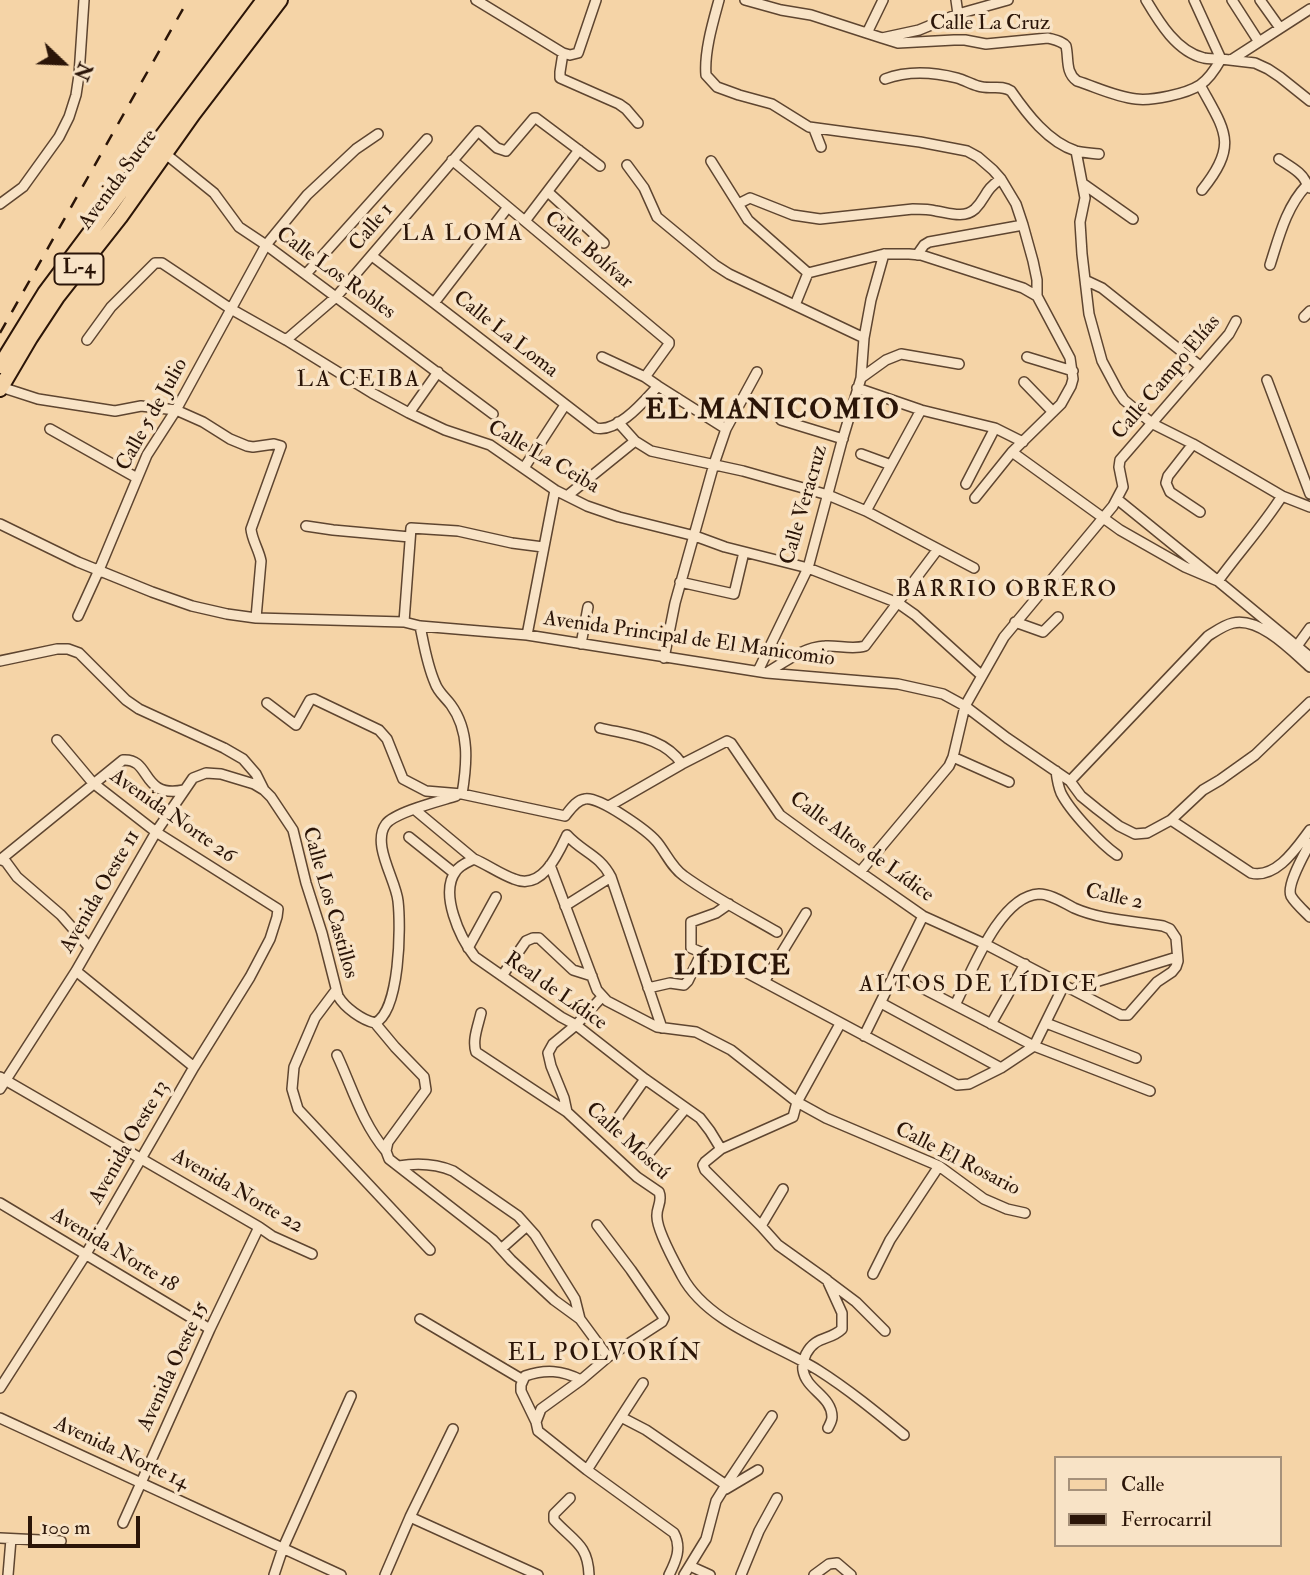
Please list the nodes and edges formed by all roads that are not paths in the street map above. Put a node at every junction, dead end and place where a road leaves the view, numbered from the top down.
1 (84, 0) edge
2 (264, 0) edge
3 (280, 0) edge
4 (476, 0) edge
5 (596, 0) edge
6 (719, 0) edge
7 (745, 0) edge
8 (788, 0) edge
9 (883, 0) edge
10 (956, 0) edge
11 (1009, 0) edge
12 (1146, 0) edge
13 (1194, 0) edge
14 (1232, 0) edge
15 (1261, 0) edge
16 (1310, 9) edge
17 (780, 10) junction
18 (958, 14) junction
19 (1280, 29) junction
20 (867, 33) junction
21 (881, 38) junction
22 (1259, 42) junction
23 (563, 53) junction
24 (1226, 60) junction
25 (885, 79) dead end
26 (1200, 85) junction
27 (1310, 102) edge
28 (638, 123) dead end
29 (814, 129) junction
30 (378, 134) dead end
31 (426, 139) dead end
32 (821, 147) dead end
33 (160, 150) junction
34 (579, 150) junction
35 (1076, 151) junction
36 (1099, 154) dead end
37 (1279, 159) dead end
38 (452, 160) junction
39 (711, 161) dead end
40 (627, 165) dead end
41 (600, 166) dead end
42 (1001, 179) junction
43 (1082, 183) junction
44 (1308, 187) edge
45 (1202, 190) dead end
46 (548, 192) junction
47 (0, 204) edge
48 (738, 204) junction
49 (508, 208) junction
50 (1133, 219) dead end
51 (525, 221) junction
52 (1023, 225) junction
53 (604, 243) dead end
54 (266, 244) junction
55 (884, 254) junction
56 (916, 255) junction
57 (372, 256) junction
58 (1270, 265) dead end
59 (808, 273) junction
60 (306, 274) junction
61 (1085, 281) junction
62 (1037, 296) junction
63 (336, 297) junction
64 (434, 303) junction
65 (795, 305) junction
66 (230, 309) junction
67 (1236, 321) dead end
68 (864, 338) junction
69 (87, 340) dead end
70 (286, 340) junction
71 (602, 357) dead end
72 (1027, 357) dead end
73 (958, 364) dead end
74 (0, 366) edge
75 (1200, 366) junction
76 (1073, 371) junction
77 (438, 372) junction
78 (757, 372) dead end
79 (645, 377) junction
80 (861, 378) junction
81 (1267, 380) dead end
82 (1024, 383) dead end
83 (657, 386) junction
84 (0, 388) edge
85 (857, 388) junction
86 (565, 405) junction
87 (176, 410) junction
88 (921, 410) junction
89 (1053, 412) junction
90 (409, 413) junction
91 (494, 414) dead end
92 (781, 420) dead end
93 (618, 422) junction
94 (1153, 424) junction
95 (995, 428) junction
96 (50, 429) dead end
97 (726, 429) junction
98 (843, 439) junction
99 (635, 441) junction
100 (1023, 442) junction
101 (1193, 444) junction
102 (1012, 452) junction
103 (861, 454) dead end
104 (715, 464) junction
105 (891, 465) junction
106 (524, 468) junction
107 (137, 478) junction
108 (966, 484) dead end
109 (555, 490) junction
110 (828, 495) junction
111 (1310, 495) edge
112 (567, 496) junction
113 (1282, 496) junction
114 (975, 498) dead end
115 (1117, 499) junction
116 (1310, 507) edge
117 (866, 511) junction
118 (1200, 512) dead end
119 (1104, 518) junction
120 (0, 524) edge
121 (306, 526) dead end
122 (410, 533) junction
123 (695, 536) junction
124 (543, 547) junction
125 (939, 549) junction
126 (744, 552) junction
127 (808, 568) junction
128 (974, 569) dead end
129 (99, 570) junction
130 (1218, 581) junction
131 (680, 582) junction
132 (898, 603) junction
133 (589, 607) dead end
134 (78, 616) dead end
135 (1058, 617) dead end
136 (256, 618) junction
137 (404, 622) junction
138 (1015, 622) junction
139 (420, 626) junction
140 (1310, 628) edge
141 (527, 635) junction
142 (582, 644) junction
143 (1297, 646) junction
144 (664, 657) junction
145 (1310, 657) edge
146 (0, 661) edge
147 (1310, 667) edge
148 (763, 672) junction
149 (981, 675) junction
150 (1310, 702) edge
151 (267, 703) dead end
152 (965, 706) junction
153 (600, 728) dead end
154 (57, 740) dead end
155 (953, 757) junction
156 (682, 764) junction
157 (1056, 771) junction
158 (1070, 781) junction
159 (1009, 782) dead end
160 (93, 783) junction
161 (184, 790) junction
162 (264, 790) junction
163 (461, 794) junction
164 (609, 806) junction
165 (414, 809) junction
166 (565, 816) junction
167 (1171, 820) junction
168 (1310, 830) edge
169 (156, 832) junction
170 (567, 835) junction
171 (409, 837) dead end
172 (1310, 843) edge
173 (1117, 855) dead end
174 (0, 859) edge
175 (474, 859) junction
176 (550, 865) junction
177 (860, 872) junction
178 (454, 873) junction
179 (611, 877) junction
180 (496, 897) dead end
181 (729, 904) junction
182 (565, 906) junction
183 (278, 909) joint
184 (806, 913) dead end
185 (923, 916) junction
186 (1310, 917) edge
187 (777, 932) dead end
188 (985, 944) junction
189 (89, 947) junction
190 (468, 948) junction
191 (702, 952) junction
192 (1177, 957) junction
193 (1025, 964) junction
194 (76, 971) junction
195 (895, 974) junction
196 (502, 976) junction
197 (592, 976) junction
198 (764, 982) junction
199 (1068, 987) junction
200 (648, 988) junction
201 (336, 990) junction
202 (602, 997) junction
203 (881, 1003) junction
204 (955, 1005) junction
205 (481, 1013) dead end
206 (375, 1023) junction
207 (1046, 1023) junction
208 (840, 1024) junction
209 (990, 1024) junction
210 (576, 1025) junction
211 (662, 1028) junction
212 (864, 1036) junction
213 (1034, 1046) junction
214 (337, 1055) dead end
215 (1136, 1058) dead end
216 (194, 1067) junction
217 (1001, 1068) junction
218 (3, 1078) edge
219 (645, 1079) junction
220 (0, 1089) edge
221 (1150, 1091) dead end
222 (797, 1102) junction
223 (686, 1108) junction
224 (567, 1112) junction
225 (612, 1126) dead end
226 (721, 1149) junction
227 (386, 1150) junction
228 (650, 1152) dead end
229 (142, 1158) junction
230 (399, 1166) junction
231 (939, 1166) junction
232 (783, 1189) dead end
233 (0, 1203) edge
234 (1025, 1213) dead end
235 (597, 1225) dead end
236 (527, 1226) junction
237 (761, 1226) junction
238 (259, 1227) junction
239 (501, 1249) junction
240 (430, 1250) dead end
241 (86, 1254) junction
242 (312, 1254) dead end
243 (873, 1274) dead end
244 (827, 1279) junction
245 (420, 1319) dead end
246 (580, 1319) junction
247 (210, 1329) junction
248 (885, 1331) dead end
249 (608, 1357) junction
250 (803, 1362) junction
251 (523, 1380) junction
252 (580, 1380) junction
253 (643, 1383) dead end
254 (0, 1388) edge
255 (351, 1396) dead end
256 (772, 1416) dead end
257 (621, 1417) junction
258 (0, 1418) edge
259 (536, 1422) junction
260 (828, 1428) dead end
261 (453, 1429) dead end
262 (904, 1435) dead end
263 (587, 1470) junction
264 (758, 1470) dead end
265 (140, 1482) junction
266 (724, 1488) junction
267 (570, 1498) dead end
268 (777, 1498) dead end
269 (410, 1517) junction
270 (123, 1523) dead end
271 (0, 1538) edge
272 (11, 1539) junction
273 (61, 1541) dead end
274 (284, 1548) junction
275 (690, 1566) junction
276 (516, 1571) edge
277 (8, 1575) edge
278 (274, 1575) edge
279 (341, 1575) edge
280 (385, 1575) edge
281 (538, 1575) edge
282 (589, 1575) edge
283 (669, 1575) edge
284 (684, 1575) edge
285 (710, 1575) edge
286 (741, 1575) edge
287 (814, 1575) edge
288 (851, 1575) edge

1 - 47 street
2 - 33 main road, Avenida Sucre / L-4
3 - 33 main road, Avenida Sucre / L-4
4 - 23 street
5 - 23 street
6 - 29 street
7 - 17 street
8 - 17 street
9 - 20 street
10 - 18 street
11 - 18 street
12 - 24 street
13 - 24 street
14 - 22 street
15 - 19 street
16 - 19 street
17 - 20 street
18 - 21 street
19 - 22 street
20 - 21 street
21 - 26 street, Calle La Cruz
22 - 24 street
23 - 28 street
24 - 26 street
24 - 27 street
25 - 35 street
26 - 45 street
29 - 32 street
29 - 42 street
30 - 54 street, Calle 5 de Julio
31 - 60 street
33 - 54 street, Calle Los Robles
33 - 74 main road, Avenida Sucre / L-4
33 - 84 main road, Avenida Sucre / L-4
34 - 38 street, Calle 1
34 - 41 street
34 - 46 street
35 - 36 street
35 - 43 street
37 - 44 street
38 - 49 street, Calle Bolívar
38 - 57 street, Calle 1
39 - 48 street
40 - 65 street
42 - 48 street
42 - 52 street
43 - 50 street
43 - 61 street
44 - 58 street
46 - 51 street
46 - 53 street
48 - 59 street
49 - 51 street, Calle Bolívar
49 - 64 street
51 - 79 street, Calle Bolívar
52 - 56 street
52 - 62 street
54 - 60 street, Calle Los Robles
54 - 66 street, Calle 5 de Julio
55 - 56 street
55 - 59 street
55 - 68 street, Calle Veracruz
56 - 62 street
57 - 63 street, Calle 1
57 - 64 street, Calle La Loma
59 - 65 street
60 - 63 street, Calle Los Robles
61 - 75 street
61 - 94 street
62 - 76 street
63 - 70 street, Calle 1
63 - 77 street, Calle Los Robles
64 - 86 street, Calle La Loma
65 - 68 street
66 - 69 street, Calle La Ceiba
66 - 70 street, Calle La Ceiba
66 - 87 street, Calle 5 de Julio
67 - 75 street, Calle Campo Elías
68 - 80 street, Calle Veracruz
70 - 90 street, Calle La Ceiba
71 - 79 street
72 - 76 street
73 - 80 street
75 - 94 street, Calle Campo Elías
76 - 89 street
77 - 90 street
77 - 91 street, Calle Los Robles
78 - 97 street
79 - 83 street
80 - 85 street, Calle Veracruz
81 - 111 street
82 - 89 street
83 - 93 street
83 - 97 street
84 - 87 street
85 - 88 street
85 - 98 street, Calle Veracruz
86 - 93 street, Calle La Loma
86 - 106 street
87 - 107 street, Calle 5 de Julio
87 - 136 street
88 - 95 street
88 - 105 street
89 - 100 street
90 - 106 street, Calle La Ceiba
92 - 98 street
93 - 99 street
94 - 101 street
94 - 115 street, Calle Campo Elías
95 - 100 street
95 - 108 street
96 - 107 street
97 - 104 street
98 - 110 street, Calle Veracruz
99 - 104 street
99 - 112 street
100 - 102 street
101 - 113 street
101 - 118 street
102 - 114 street
102 - 119 street
103 - 105 street
104 - 110 street
104 - 123 street
105 - 117 street
106 - 109 street, Calle La Ceiba
107 - 129 street, Calle 5 de Julio
109 - 112 street, Calle La Ceiba
109 - 124 street
110 - 117 street
110 - 127 street, Calle Veracruz
112 - 123 street, Calle La Ceiba
113 - 116 street
113 - 130 street
115 - 119 street
115 - 130 street
117 - 125 street
119 - 130 street
119 - 138 street
120 - 129 street, Avenida Principal de El Manicomio
121 - 122 street
122 - 124 street
122 - 137 street
123 - 126 street, Calle La Ceiba
123 - 131 street
124 - 141 street
125 - 128 street
125 - 132 street
126 - 127 street, Calle La Ceiba
126 - 131 street
127 - 132 street, Calle La Ceiba
127 - 148 street, Calle Veracruz
129 - 134 street, Calle 5 de Julio
129 - 136 street, Avenida Principal de El Manicomio
130 - 143 street
131 - 144 street
132 - 148 street
132 - 149 street, Calle La Ceiba
133 - 142 street
135 - 138 street
136 - 137 street, Avenida Principal de El Manicomio
137 - 139 street, Avenida Principal de El Manicomio
138 - 149 street
139 - 141 street, Avenida Principal de El Manicomio
139 - 163 street
140 - 143 street
141 - 142 street, Avenida Principal de El Manicomio
142 - 144 street, Avenida Principal de El Manicomio
143 - 145 street
144 - 148 street, Avenida Principal de El Manicomio
146 - 162 street, Calle Los Castillos
147 - 158 street
148 - 152 street, Avenida Principal de El Manicomio
149 - 152 street
150 - 167 street, Avenida Principal de El Manicomio
151 - 163 street
152 - 155 street
152 - 157 street, Avenida Principal de El Manicomio
153 - 156 street
154 - 160 street, Avenida Norte 26
155 - 159 street
155 - 177 street
156 - 164 street, Calle Altos de Lídice
156 - 177 street, Calle Altos de Lídice
157 - 158 street, Avenida Principal de El Manicomio
157 - 173 street
158 - 167 street, Avenida Principal de El Manicomio
160 - 161 street
160 - 169 street, Avenida Norte 26
160 - 174 street
161 - 162 street, Avenida Oeste 11
161 - 169 street, Avenida Oeste 11
162 - 201 street, Calle Los Castillos
163 - 165 street
163 - 166 street
164 - 166 street
164 - 181 street
165 - 175 street
165 - 206 street
166 - 170 street
167 - 168 street
169 - 183 street, Avenida Norte 26
169 - 189 street, Avenida Oeste 11
170 - 176 street
170 - 179 street
171 - 178 street
172 - 186 street
174 - 189 street
175 - 176 street
175 - 178 street
176 - 182 street
177 - 185 street, Calle Altos de Lídice
178 - 190 street, Real de Lídice
179 - 182 street
179 - 200 street
180 - 190 street
181 - 187 street
181 - 191 street
182 - 197 street
183 - 216 street, Avenida Oeste 13
184 - 198 street
185 - 188 street, Calle Altos de Lídice
185 - 195 street
188 - 192 street, Calle 2
188 - 193 street, Calle Altos de Lídice
188 - 204 street, Calle 2
189 - 194 street, Avenida Oeste 11
190 - 196 street, Real de Lídice
191 - 198 street
191 - 200 street
192 - 199 street
192 - 199 street, Calle Altos de Lídice
193 - 199 street, Calle Altos de Lídice
193 - 209 street
194 - 216 street
194 - 218 street, Avenida Oeste 11
195 - 203 street
195 - 204 street
196 - 197 street
196 - 210 street, Real de Lídice
197 - 202 street
198 - 208 street
199 - 207 street
200 - 211 street
201 - 206 street, Calle Los Castillos
201 - 240 street
202 - 210 street
202 - 211 street, Calle El Rosario
203 - 212 street
203 - 217 street
204 - 209 street
205 - 224 street, Calle Moscú
206 - 227 street, Calle Los Castillos
207 - 213 street
207 - 215 street
208 - 212 street
208 - 222 street
209 - 213 street
210 - 219 street, Real de Lídice
210 - 224 street
211 - 222 street, Calle El Rosario
212 - 217 street
213 - 217 street
213 - 221 street
214 - 227 street
216 - 229 street, Avenida Oeste 13
218 - 220 street, Avenida Oeste 11
218 - 229 street, Avenida Norte 22
219 - 223 street, Real de Lídice
219 - 225 street
222 - 226 street
222 - 231 street, Calle El Rosario
223 - 226 street, Real de Lídice
223 - 228 street
224 - 250 street, Calle Moscú
226 - 237 street
227 - 230 street
229 - 238 street, Avenida Norte 22
229 - 241 street, Avenida Oeste 13
230 - 236 street
230 - 239 street
231 - 234 street, Calle El Rosario
231 - 243 street
232 - 237 street
233 - 241 street, Avenida Norte 18
235 - 249 street
236 - 239 street
236 - 246 street
237 - 244 street
238 - 242 street, Avenida Norte 22
238 - 247 street, Avenida Oeste 15
239 - 246 street
241 - 247 street, Avenida Norte 18
241 - 254 street, Avenida Oeste 13
244 - 248 street
244 - 250 street
245 - 251 street
246 - 249 street
247 - 265 street, Avenida Oeste 15
249 - 252 street
250 - 260 street
250 - 262 street, Calle Moscú
251 - 252 street
251 - 259 street
252 - 259 street
253 - 257 street
255 - 274 street
256 - 266 street
257 - 263 street
257 - 266 street
258 - 265 street, Avenida Norte 14
259 - 263 street
261 - 269 street
263 - 283 street
264 - 266 street
265 - 270 street, Avenida Oeste 15
265 - 274 street, Avenida Norte 14
266 - 275 street
267 - 282 street
268 - 286 street
269 - 276 street
269 - 280 street
271 - 272 street
272 - 273 street
272 - 277 street
274 - 278 street
274 - 279 street, Avenida Norte 14
275 - 284 street
275 - 285 street
276 - 281 street
287 - 288 street

